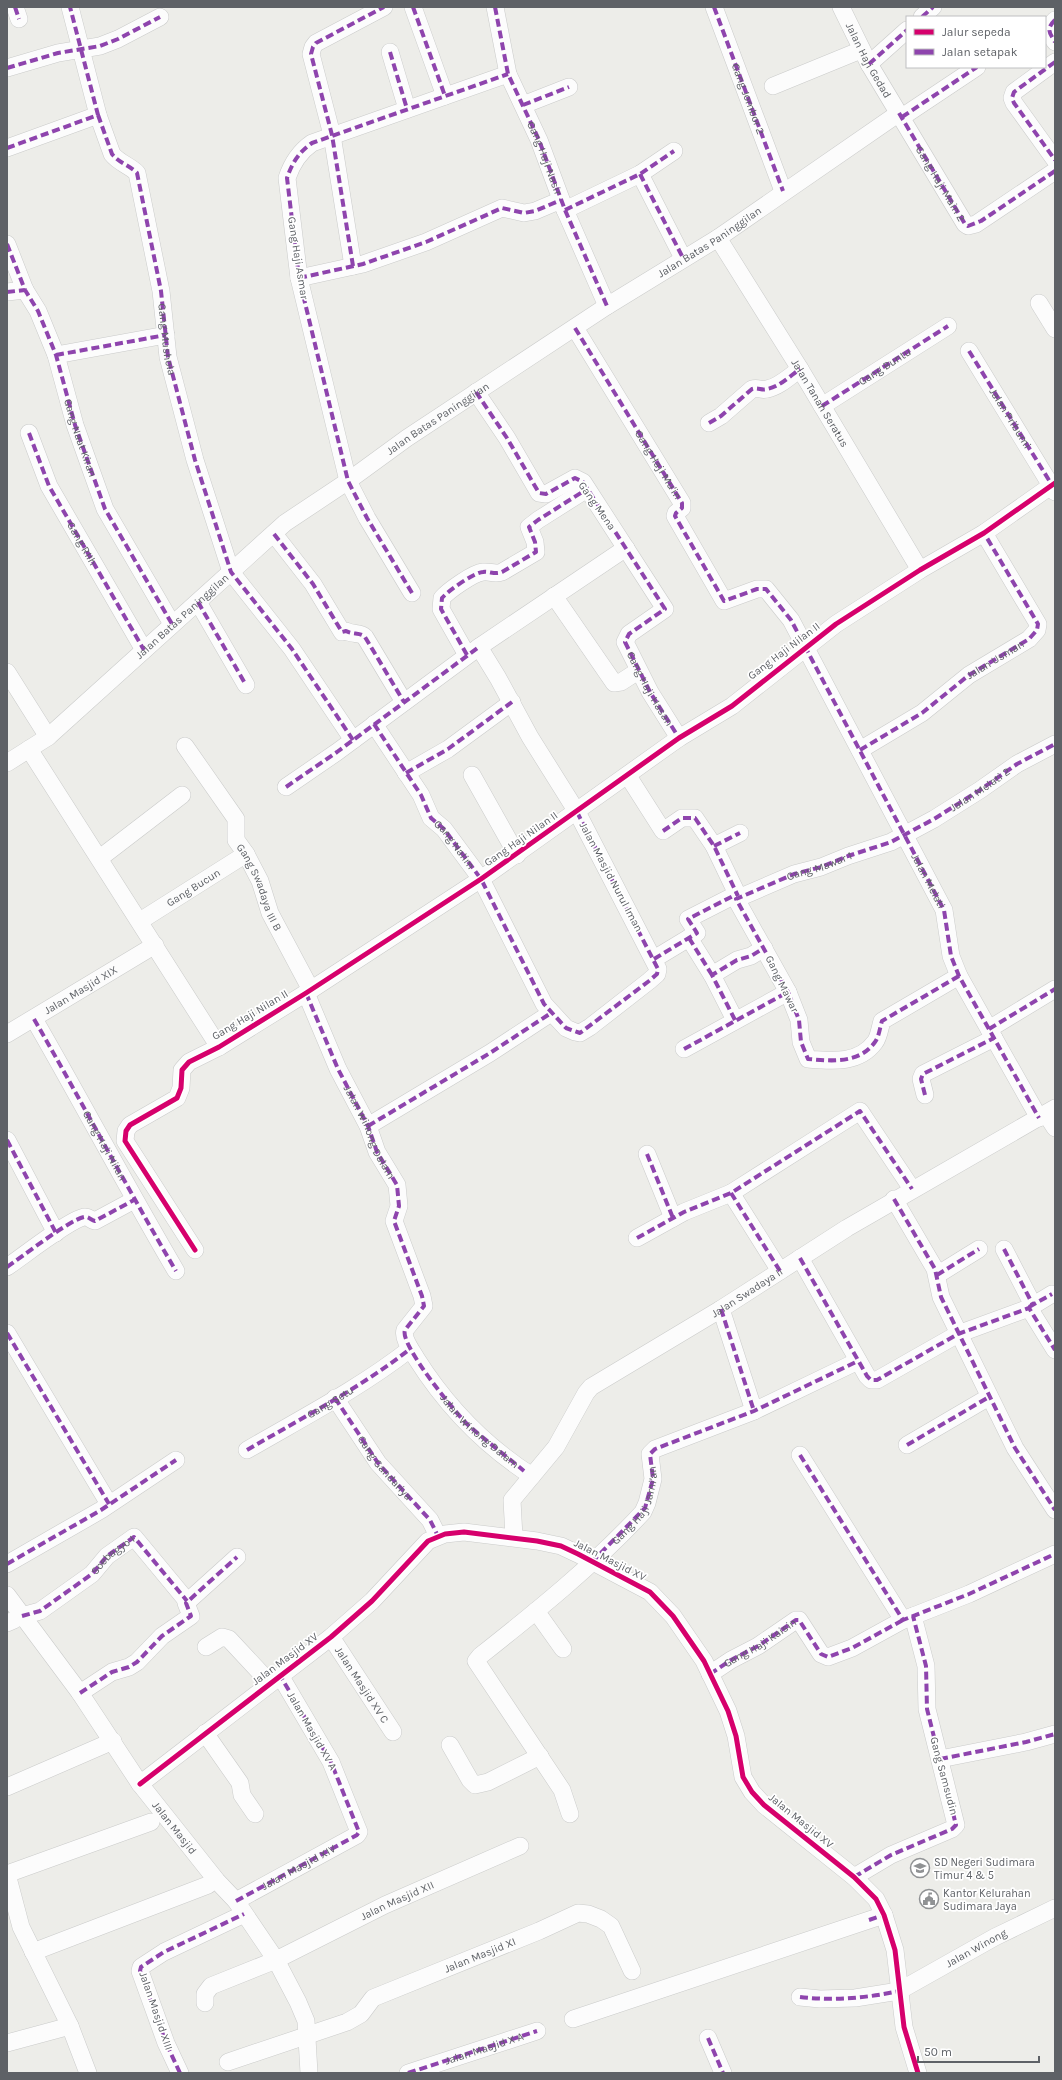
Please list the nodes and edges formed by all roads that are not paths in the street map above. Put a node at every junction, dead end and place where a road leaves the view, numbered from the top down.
1 (72, 7) edge
2 (384, 7) edge
3 (413, 7) edge
4 (495, 7) edge
5 (714, 7) edge
6 (841, 7) edge
7 (933, 7) edge
8 (923, 16) edge
9 (160, 17) dead end
10 (1055, 20) edge
11 (906, 31) edge
12 (1055, 42) edge
13 (83, 50) junction
14 (390, 52) dead end
15 (865, 57) junction
16 (1055, 62) edge
17 (7, 68) edge
18 (975, 68) edge
19 (508, 74) junction
20 (773, 86) dead end
21 (569, 87) dead end
22 (445, 96) junction
23 (522, 105) junction
24 (407, 109) junction
25 (98, 115) junction
26 (901, 115) junction
27 (332, 135) junction
28 (7, 148) edge
29 (674, 151) dead end
30 (1055, 160) edge
31 (1055, 171) edge
32 (640, 174) junction
33 (783, 191) junction
34 (563, 205) junction
35 (718, 238) junction
36 (7, 244) edge
37 (683, 258) junction
38 (353, 266) junction
39 (299, 278) junction
40 (25, 290) junction
41 (7, 292) edge
42 (1039, 304) dead end
43 (607, 306) junction
44 (948, 326) dead end
45 (575, 328) junction
46 (1055, 329) edge
47 (166, 335) junction
48 (970, 351) dead end
49 (56, 355) junction
50 (800, 369) junction
51 (476, 392) junction
52 (822, 406) junction
53 (709, 423) dead end
54 (29, 433) dead end
55 (348, 481) junction
56 (1054, 487) edge
57 (588, 489) junction
58 (984, 533) junction
59 (274, 534) junction
60 (626, 548) junction
61 (920, 570) junction
62 (231, 572) junction
63 (412, 593) dead end
64 (554, 596) junction
65 (198, 602) junction
66 (665, 609) joint
67 (172, 624) junction
68 (805, 647) junction
69 (144, 650) junction
70 (473, 651) junction
71 (638, 670) junction
72 (7, 672) edge
73 (246, 685) dead end
74 (404, 702) junction
75 (512, 702) junction
76 (374, 724) junction
77 (48, 737) junction
78 (679, 738) junction
79 (353, 740) junction
80 (1055, 744) edge
81 (185, 746) dead end
82 (29, 749) junction
83 (860, 750) junction
84 (7, 763) edge
85 (406, 773) junction
86 (472, 775) dead end
87 (628, 776) junction
88 (286, 787) dead end
89 (182, 795) dead end
90 (577, 812) junction
91 (740, 832) dead end
92 (904, 835) junction
93 (714, 846) junction
94 (246, 854) junction
95 (517, 855) junction
96 (100, 858) junction
97 (481, 879) junction
98 (737, 896) junction
99 (140, 921) junction
100 (689, 938) junction
101 (154, 945) junction
102 (764, 948) junction
103 (654, 959) junction
104 (712, 975) junction
105 (959, 976) junction
106 (1055, 989) edge
107 (308, 991) junction
108 (788, 992) junction
109 (551, 1013) junction
110 (34, 1019) junction
111 (735, 1020) junction
112 (590, 1027) joint
113 (7, 1034) edge
114 (991, 1034) junction
115 (219, 1047) junction
116 (684, 1048) dead end
117 (925, 1095) dead end
118 (1047, 1114) edge
119 (368, 1126) junction
120 (1055, 1128) edge
121 (7, 1140) edge
122 (647, 1154) dead end
123 (912, 1189) junction
124 (731, 1193) junction
125 (894, 1199) junction
126 (134, 1200) junction
127 (673, 1218) junction
128 (56, 1233) junction
129 (637, 1238) dead end
130 (979, 1249) dead end
131 (1004, 1249) dead end
132 (195, 1250) dead end
133 (800, 1258) junction
134 (7, 1267) edge
135 (176, 1271) dead end
136 (780, 1271) junction
137 (937, 1275) junction
138 (1052, 1294) dead end
139 (1031, 1306) junction
140 (721, 1309) junction
141 (7, 1333) edge
142 (958, 1334) junction
143 (410, 1349) junction
144 (1055, 1350) edge
145 (858, 1361) junction
146 (990, 1397) junction
147 (335, 1398) junction
148 (754, 1411) junction
149 (907, 1445) dead end
150 (247, 1450) dead end
151 (800, 1455) dead end
152 (176, 1460) dead end
153 (532, 1476) junction
154 (109, 1504) junction
155 (1055, 1510) edge
156 (438, 1536) junction
157 (514, 1537) junction
158 (1055, 1554) edge
159 (237, 1557) dead end
160 (592, 1562) junction
161 (7, 1564) edge
162 (7, 1595) edge
163 (187, 1601) junction
164 (536, 1612) junction
165 (908, 1618) junction
166 (14, 1620) edge
167 (331, 1637) junction
168 (206, 1647) dead end
169 (563, 1649) dead end
170 (710, 1674) junction
171 (276, 1680) junction
172 (80, 1693) junction
173 (393, 1732) dead end
174 (205, 1733) junction
175 (1055, 1734) edge
176 (113, 1741) junction
177 (450, 1745) dead end
178 (540, 1756) junction
179 (940, 1759) junction
180 (140, 1784) junction
181 (7, 1787) edge
182 (255, 1814) dead end
183 (570, 1814) dead end
184 (151, 1822) dead end
185 (358, 1831) joint
186 (520, 1846) dead end
187 (7, 1874) edge
188 (854, 1876) junction
189 (208, 1885) dead end
190 (240, 1908) junction
191 (1055, 1908) edge
192 (876, 1918) junction
193 (33, 1952) junction
194 (276, 1960) junction
195 (632, 1971) dead end
196 (899, 1991) junction
197 (800, 1997) dead end
198 (205, 2003) dead end
199 (573, 2019) dead end
200 (70, 2026) junction
201 (536, 2031) dead end
202 (308, 2036) junction
203 (708, 2038) dead end
204 (7, 2043) edge
205 (228, 2062) dead end
206 (88, 2073) edge
207 (180, 2073) edge
208 (309, 2073) edge
209 (408, 2073) edge
210 (723, 2073) edge
211 (918, 2073) edge

1 - 13 street, Gang Mushola
2 - 27 street
3 - 22 street
4 - 19 street, Gang Haji Nasir
5 - 33 street, Gang Jombor 2
6 - 15 street, Jalan Haji Gedad
7 - 8 street
9 - 13 street
10 - 12 street
11 - 15 street
13 - 17 street
13 - 25 street, Gang Mushola
14 - 24 street
15 - 20 street
15 - 26 street, Jalan Haji Gedad
16 - 30 street
18 - 26 street, Jalan Batas Paninggilan
19 - 22 street, Gang Haji Asmar
19 - 23 street, Gang Haji Nasir
21 - 23 street
22 - 24 street, Gang Haji Asmar
23 - 34 street, Gang Haji Nasir
24 - 27 street, Gang Haji Asmar
25 - 28 street
25 - 47 street, Gang Mushola
26 - 31 street, Gang Haji Main 2
26 - 33 street, Jalan Batas Paninggilan
27 - 38 street
27 - 39 street, Gang Haji Asmar
29 - 32 street
32 - 34 street
32 - 37 street
33 - 35 street, Jalan Batas Paninggilan
34 - 38 street
34 - 43 street, Gang Haji Nasir
35 - 37 street, Jalan Batas Paninggilan
35 - 50 street, Jalan Tanah Seratus
36 - 40 street, Gang Naat Kiran
37 - 43 street, Jalan Batas Paninggilan
38 - 39 street
39 - 55 street, Gang Haji Asmar
40 - 41 street
40 - 49 street, Gang Naat Kiran
42 - 46 street
43 - 45 street, Jalan Batas Paninggilan
44 - 52 street, Gang Buntu
45 - 51 street, Jalan Batas Paninggilan
45 - 68 street, Gang Haji Mu'in
47 - 49 street
47 - 62 street, Gang Mushola
48 - 56 street, Jalan Pribumi
49 - 67 street, Gang Naat Kiran
50 - 52 street, Jalan Tanah Seratus
50 - 53 street
51 - 55 street, Jalan Batas Paninggilan
51 - 57 street, Gang Mena
52 - 61 street, Jalan Tanah Seratus
54 - 69 street, Gang RIIh
55 - 59 street, Jalan Batas Paninggilan
55 - 63 street, Gang Haji Asmar
56 - 58 street, Gang Haji Nilan II
57 - 60 street, Gang Mena
57 - 70 street, Jalan Masjid Nurul Iman
58 - 61 street, Gang Haji Nilan II
58 - 83 street, Jalan Usman
59 - 62 street, Jalan Batas Paninggilan
59 - 74 street
60 - 64 street
60 - 66 street, Gang Mena
61 - 68 street, Gang Haji Nilan II
62 - 65 street, Jalan Batas Paninggilan
62 - 79 street
64 - 70 street
64 - 71 street
65 - 67 street, Jalan Batas Paninggilan
65 - 73 street
66 - 71 street, Gang Haji Hasan
67 - 69 street, Jalan Batas Paninggilan
68 - 78 street, Gang Haji Nilan II
68 - 83 street, Jalan Melati
69 - 77 street, Jalan Batas Paninggilan
70 - 74 street
70 - 75 street, Jalan Masjid Nurul Iman
71 - 78 street, Gang Haji Hasan
72 - 77 street
74 - 76 street
75 - 85 street
75 - 90 street, Jalan Masjid Nurul Iman
76 - 79 street
76 - 85 street, Gang Nalim
77 - 82 street, Jalan Batas Paninggilan
78 - 87 street, Gang Haji Nilan II
79 - 88 street
80 - 92 street, Jalan Melati 2
81 - 94 street, Gang Swadaya III B
82 - 84 street, Jalan Batas Paninggilan
82 - 96 street
83 - 92 street, Jalan Melati
85 - 97 street, Gang Nalim
86 - 95 street
87 - 90 street, Gang Haji Nilan II
87 - 93 street, Gang Mawar
89 - 96 street
90 - 95 street, Gang Haji Nilan II
90 - 103 street, Jalan Masjid Nurul Iman
91 - 93 street
92 - 98 street, Gang Mawar 1
92 - 105 street, Jalan Melati
93 - 98 street, Gang Mawar
94 - 99 street, Gang Bucun
94 - 107 street, Gang Swadaya III B
95 - 97 street, Gang Haji Nilan II
96 - 99 street
97 - 107 street, Gang Haji Nilan II
97 - 109 street, Gang Nalim
98 - 100 street, Gang Mawar 1
98 - 102 street, Gang Mawar
99 - 101 street
100 - 103 street
100 - 104 street
101 - 110 street, Jalan Masjid XIX
101 - 115 street
102 - 104 street
102 - 108 street, Gang Mawar
103 - 112 street, Jalan Masjid Nurul Iman
104 - 111 street
105 - 108 street, Gang Mawar
105 - 114 street, Jalan Melati
106 - 114 street
107 - 115 street, Gang Haji Nilan II
107 - 119 street, Jalan Winong Dalam
108 - 111 street
109 - 112 street, Gang Nalim
109 - 119 street
110 - 113 street, Jalan Masjid XIX
110 - 126 street, Gang Haji Nilan
111 - 116 street
114 - 117 street
114 - 118 street, Jalan Melati
115 - 132 street, Gang Haji Nilan II
118 - 120 street, Jalan Melati
118 - 123 street, Jalan Swadaya II
119 - 143 street, Jalan Winong Dalam
121 - 128 street
122 - 127 street
123 - 124 street
123 - 125 street, Jalan Swadaya II
124 - 127 street
124 - 136 street
125 - 133 street, Jalan Swadaya II
125 - 137 street
126 - 128 street
126 - 135 street, Gang Haji Nilan
127 - 129 street
128 - 134 street
130 - 137 street
131 - 139 street
133 - 136 street, Jalan Swadaya II
133 - 145 street
136 - 140 street, Jalan Swadaya II
137 - 142 street
138 - 139 street
139 - 142 street
139 - 144 street
140 - 148 street
140 - 153 street, Jalan Swadaya II
141 - 154 street
142 - 145 street
142 - 146 street
143 - 147 street, Gang Setu
143 - 153 street, Jalan Winong Dalam
145 - 148 street, Gang Haji Jami'an
146 - 149 street
146 - 155 street
147 - 150 street, Gang Setu
147 - 156 street, Gang Gandariya
148 - 160 street, Gang Haji Jami'an
151 - 165 street, Gang Samsudin
152 - 154 street
153 - 157 street, Jalan Swadaya II
154 - 161 street
156 - 157 street, Jalan Masjid XV
156 - 167 street, Jalan Masjid XV
157 - 160 street, Jalan Masjid XV
158 - 165 street
159 - 163 street
160 - 164 street, Gang Haji Jami'an
160 - 170 street, Jalan Masjid XV
162 - 166 street, Jalan Masjid
163 - 166 street, Soebagyo I
163 - 172 street
164 - 169 street
164 - 178 street, Gang Haji Jami'an
165 - 170 street, Gang Haji Kaisin
165 - 179 street, Gang Samsudin
166 - 172 street, Jalan Masjid
167 - 171 street, Jalan Masjid XV
167 - 173 street, Jalan Masjid XV C
168 - 171 street, Jalan Masjid XV A
170 - 188 street, Jalan Masjid XV
171 - 174 street, Jalan Masjid XV
171 - 185 street, Jalan Masjid XV A
172 - 176 street, Jalan Masjid
174 - 180 street, Jalan Masjid XV
174 - 182 street
175 - 179 street
176 - 180 street, Jalan Masjid
176 - 181 street
177 - 178 street
178 - 183 street, Gang Haji Jami'an
179 - 188 street, Gang Samsudin
180 - 190 street, Jalan Masjid
184 - 187 street
185 - 190 street, Jalan Masjid XIV
186 - 194 street, Jalan Masjid XII
187 - 193 street
188 - 192 street, Jalan Masjid XV
189 - 193 street
190 - 194 street, Jalan Masjid
190 - 207 street, Jalan Masjid XIII
191 - 196 street, Jalan Winong
192 - 196 street, Jalan Masjid XV
192 - 199 street
193 - 200 street
194 - 198 street, Jalan Masjid XII
194 - 202 street, Jalan Masjid
195 - 202 street, Jalan Masjid XI
196 - 197 street, Jalan Winong
196 - 211 street
200 - 204 street
200 - 206 street
201 - 209 street, Jalan Masjid X A
202 - 205 street, Jalan Masjid XI
202 - 208 street, Jalan Masjid
203 - 210 street

